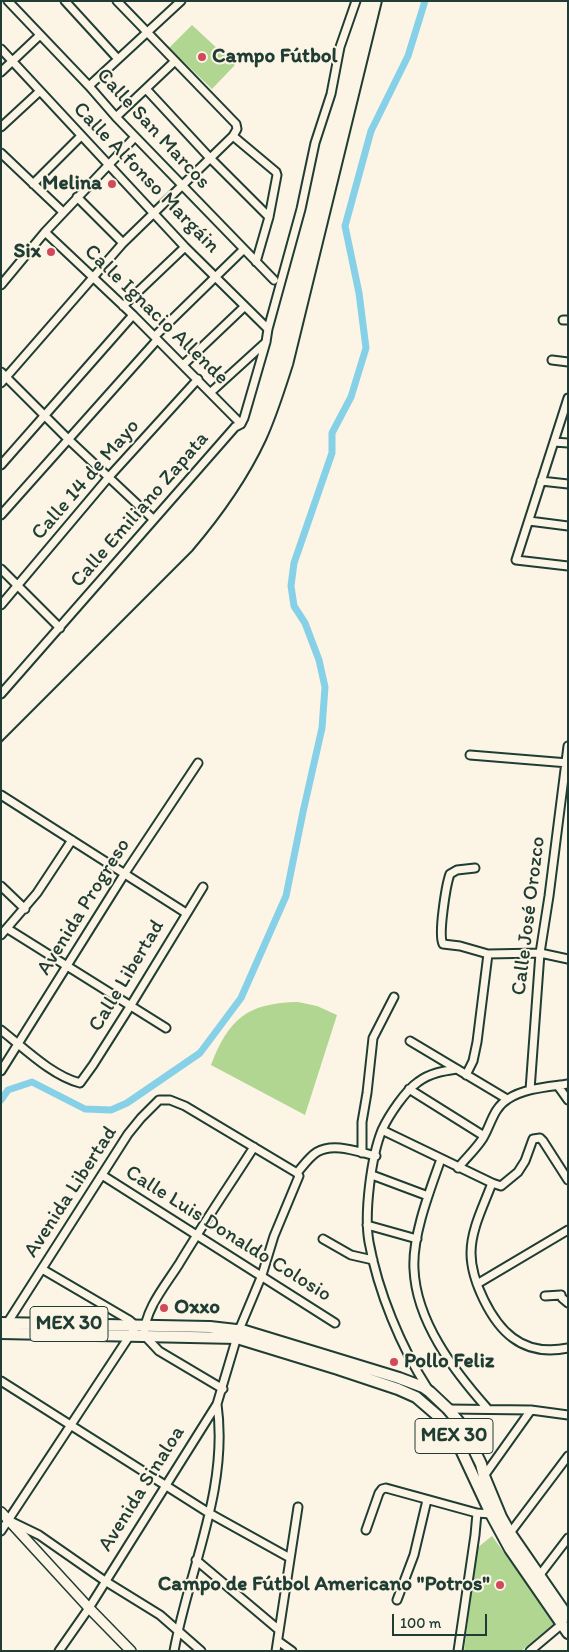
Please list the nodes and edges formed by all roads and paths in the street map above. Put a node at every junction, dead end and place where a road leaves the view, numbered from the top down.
1 (20, 1) edge
2 (65, 1) edge
3 (181, 1) edge
4 (356, 1) edge
5 (121, 2) edge
6 (10, 3) edge
7 (148, 33) junction
8 (40, 35) junction
9 (1, 49) edge
10 (118, 59) junction
11 (12, 60) junction
12 (175, 61) junction
13 (1, 72) edge
14 (89, 86) junction
15 (146, 89) junction
16 (40, 91) junction
17 (116, 117) junction
18 (1, 127) edge
19 (235, 133) junction
20 (81, 136) junction
21 (135, 137) junction
22 (1, 152) edge
23 (209, 158) junction
24 (109, 164) junction
25 (34, 184) junction
26 (183, 185) junction
27 (77, 197) junction
28 (63, 212) junction
29 (154, 212) junction
30 (269, 217) junction
31 (45, 232) junction
32 (123, 243) junction
33 (186, 247) junction
34 (244, 250) junction
35 (256, 262) junction
36 (92, 276) junction
37 (216, 276) junction
38 (274, 280) dead end
39 (1, 285) edge
40 (123, 306) junction
41 (244, 307) junction
42 (133, 315) junction
43 (268, 329) junction
44 (156, 338) junction
45 (266, 342) junction
46 (552, 360) dead end
47 (568, 362) edge
48 (183, 364) junction
49 (4, 374) edge
50 (198, 379) junction
51 (1, 383) edge
52 (211, 392) junction
53 (567, 401) edge
54 (45, 416) junction
55 (241, 424) junction
56 (68, 439) junction
57 (554, 442) junction
58 (568, 443) edge
59 (1, 465) edge
60 (108, 478) junction
61 (541, 481) junction
62 (568, 484) edge
63 (1, 515) edge
64 (153, 519) junction
65 (529, 521) junction
66 (568, 526) edge
67 (568, 566) edge
68 (1, 569) edge
69 (18, 586) junction
70 (1, 605) edge
71 (60, 628) junction
72 (1, 694) edge
73 (568, 746) edge
74 (470, 755) dead end
75 (198, 763) dead end
76 (567, 763) edge
77 (1, 795) edge
78 (72, 840) junction
79 (475, 868) dead end
80 (125, 873) junction
81 (1, 886) edge
82 (203, 887) dead end
83 (25, 909) junction
84 (186, 913) junction
85 (8, 929) junction
86 (1, 935) edge
87 (540, 953) junction
88 (488, 954) junction
89 (568, 959) edge
90 (67, 967) junction
91 (394, 997) dead end
92 (131, 1005) junction
93 (166, 1028) dead end
94 (1, 1030) edge
95 (410, 1041) dead end
96 (18, 1043) junction
97 (457, 1069) junction
98 (1, 1071) edge
99 (466, 1075) junction
100 (568, 1084) edge
101 (558, 1086) junction
102 (409, 1089) junction
103 (530, 1090) junction
104 (507, 1100) junction
105 (568, 1100) edge
106 (382, 1130) junction
107 (484, 1136) junction
108 (254, 1148) junction
109 (362, 1153) junction
110 (376, 1156) junction
111 (441, 1159) junction
112 (458, 1168) junction
113 (297, 1172) junction
114 (102, 1175) junction
115 (372, 1175) junction
116 (568, 1180) edge
117 (492, 1183) junction
118 (428, 1196) junction
119 (367, 1225) junction
120 (568, 1230) edge
121 (196, 1235) junction
122 (323, 1239) dead end
123 (417, 1239) junction
124 (373, 1260) junction
125 (42, 1269) junction
126 (262, 1275) junction
127 (477, 1284) junction
128 (565, 1292) edge
129 (545, 1296) dead end
130 (568, 1303) edge
131 (335, 1323) dead end
132 (3, 1327) edge
133 (142, 1329) junction
134 (238, 1334) junction
135 (130, 1336) junction
136 (568, 1348) edge
137 (1, 1381) edge
138 (223, 1389) junction
139 (430, 1392) junction
140 (217, 1404) junction
141 (487, 1408) junction
142 (448, 1409) junction
143 (531, 1410) junction
144 (568, 1415) edge
145 (71, 1427) junction
146 (568, 1456) edge
147 (484, 1476) junction
148 (165, 1485) junction
149 (428, 1500) junction
150 (298, 1507) dead end
151 (1, 1512) edge
152 (477, 1512) junction
153 (209, 1513) junction
154 (490, 1514) junction
155 (9, 1520) junction
156 (366, 1530) dead end
157 (1, 1531) edge
158 (510, 1533) junction
159 (568, 1538) edge
160 (290, 1558) junction
161 (196, 1560) junction
162 (539, 1576) junction
163 (105, 1581) junction
164 (396, 1600) dead end
165 (89, 1608) junction
166 (566, 1625) edge
167 (178, 1630) junction
168 (279, 1630) junction
169 (278, 1641) junction
170 (59, 1651) edge
171 (131, 1651) edge
172 (174, 1651) edge
173 (201, 1651) edge
174 (276, 1651) edge
175 (292, 1651) edge
176 (458, 1651) edge
177 (530, 1651) edge

1 - 6 street
2 - 10 street
3 - 7 street
4 - 43 street, Calle Emiliano Zapata
5 - 7 street
6 - 8 street, Calle San Marcos
7 - 10 street
7 - 12 street
8 - 11 street
8 - 14 street, Calle San Marcos
9 - 11 street, Calle Alfonso Margáin
10 - 14 street
11 - 13 street
11 - 16 street, Calle Alfonso Margáin
12 - 15 street
12 - 19 street
14 - 17 street, Calle San Marcos
15 - 17 street
15 - 23 street
16 - 18 street
16 - 20 street, Calle Alfonso Margáin
17 - 21 street, Calle San Marcos
19 - 23 street
19 - 30 street
20 - 24 street, Calle Alfonso Margáin
20 - 25 street
21 - 24 street
21 - 26 street, Calle San Marcos
22 - 25 street
23 - 26 street
23 - 30 street
24 - 27 street
24 - 29 street, Calle Alfonso Margáin
25 - 28 street
26 - 29 street
26 - 34 street, Calle San Marcos
27 - 28 street
27 - 32 street
28 - 31 street
29 - 32 street
29 - 33 street, Calle Alfonso Margáin
30 - 35 street
31 - 36 street, Calle Ignacio Allende
31 - 39 street
32 - 36 street
33 - 37 street, Calle Alfonso Margáin
33 - 40 street
34 - 35 street, Calle San Marcos
34 - 37 street
35 - 38 street, Calle San Marcos
36 - 40 street, Calle Ignacio Allende
36 - 49 street
37 - 41 street, Calle Alfonso Margáin
37 - 44 street
40 - 42 street, Calle Ignacio Allende
41 - 43 street, Calle Alfonso Margáin
41 - 48 street
42 - 44 street, Calle Ignacio Allende
42 - 54 street
43 - 45 street, Calle Emiliano Zapata
44 - 48 street, Calle Ignacio Allende
44 - 56 street
45 - 52 street
45 - 55 street, Calle Emiliano Zapata
46 - 47 street
48 - 50 street, Calle Ignacio Allende
49 - 51 street
49 - 54 street
50 - 52 street, Calle Ignacio Allende
50 - 60 street, Calle 14 de Mayo
52 - 55 street, Calle Ignacio Allende
53 - 57 street
54 - 56 street
54 - 59 street
55 - 64 street, Calle Emiliano Zapata
56 - 60 street
56 - 63 street
57 - 58 street
57 - 61 street
60 - 64 street
60 - 69 street, Calle 14 de Mayo
61 - 62 street
61 - 65 street
64 - 71 street, Calle Emiliano Zapata
65 - 66 street
65 - 67 street
68 - 69 street
69 - 70 street, Calle 14 de Mayo
69 - 71 street
71 - 72 street, Calle Emiliano Zapata
73 - 76 street, Calle José Orozco
74 - 76 street
75 - 80 street, Avenida Progreso
76 - 87 street, Calle José Orozco
77 - 78 street
78 - 80 street
78 - 83 street
79 - 88 street
80 - 84 street
80 - 90 street, Avenida Progreso
81 - 83 street
82 - 84 street, Calle Libertad
83 - 85 street
84 - 92 street, Calle Libertad
85 - 86 street
85 - 90 street
87 - 88 street
87 - 89 street
87 - 103 street, Calle José Orozco
88 - 99 street
90 - 92 street
90 - 96 street, Avenida Progreso
91 - 109 street
92 - 93 street
92 - 96 street, Calle Libertad
94 - 96 street
95 - 97 street
96 - 98 street, Avenida Progreso
97 - 99 street
97 - 102 street
99 - 104 street
100 - 101 street
101 - 103 street
101 - 105 street
102 - 106 street
102 - 107 street
103 - 104 street
104 - 107 street
106 - 110 street
106 - 111 street
107 - 112 street
108 - 113 street
108 - 114 street, Avenida Libertad
108 - 121 street
109 - 110 street
109 - 113 street
110 - 115 street
111 - 112 street
111 - 118 street
112 - 117 street
113 - 126 street, Avenida Sinaloa
114 - 121 street, Calle Luis Donaldo Colosio
114 - 125 street, Avenida Libertad
115 - 118 street
115 - 119 street
116 - 117 street
117 - 127 street
118 - 123 street
119 - 123 street
119 - 124 street
120 - 127 street
121 - 126 street, Calle Luis Donaldo Colosio
121 - 133 street
122 - 124 street
123 - 141 street
124 - 139 street
125 - 132 street, Avenida Libertad
125 - 133 street
126 - 131 street, Calle Luis Donaldo Colosio
126 - 134 street, Avenida Sinaloa
127 - 136 street
128 - 129 street
128 - 130 street
132 - 133 main road, MEX 30
132 - 135 main road, MEX 30
133 - 134 main road, MEX 30
133 - 135 main road, MEX 30
133 - 138 street
134 - 138 street, Avenida Sinaloa
134 - 139 main road, MEX 30
134 - 154 main road, MEX 30
135 - 145 street
137 - 145 street
138 - 140 street, Avenida Sinaloa
139 - 142 main road, MEX 30
140 - 148 street, Avenida Sinaloa
140 - 153 street
141 - 142 street
141 - 143 street
142 - 147 main road, MEX 30
143 - 144 street
143 - 147 street
145 - 148 street
145 - 155 street
146 - 158 street
147 - 158 main road, MEX 30
148 - 153 street
148 - 163 street, Avenida Sinaloa
149 - 152 street
149 - 156 street
149 - 164 street
150 - 160 street
151 - 155 street
152 - 154 street
152 - 176 street
153 - 160 street
153 - 161 street
154 - 166 main road, MEX 30
155 - 157 street
155 - 163 street
155 - 165 street
158 - 162 main road, MEX 30
159 - 162 street
160 - 168 street
161 - 167 street
161 - 168 street
162 - 166 main road, MEX 30
163 - 165 street, Avenida Sinaloa
163 - 167 street
165 - 170 street, Avenida Sinaloa
165 - 171 street
166 - 177 street
167 - 172 street
167 - 173 street
168 - 169 street
169 - 174 street
169 - 175 street

